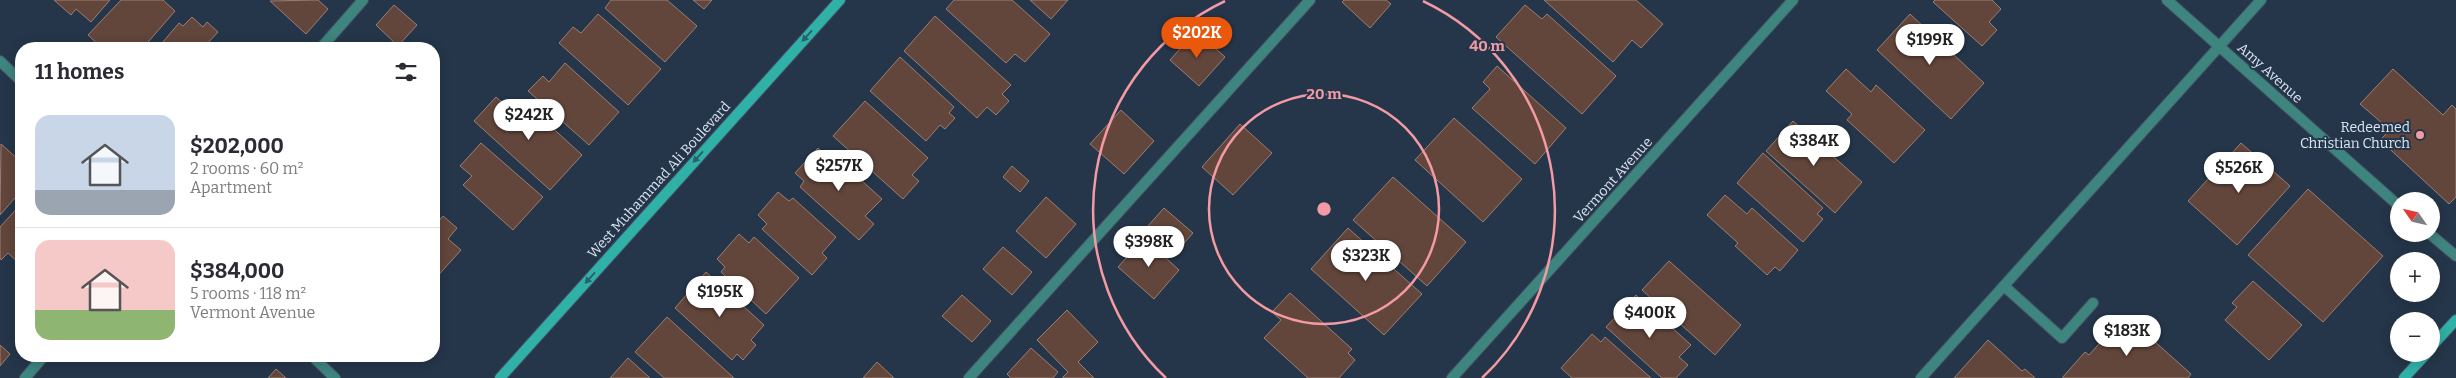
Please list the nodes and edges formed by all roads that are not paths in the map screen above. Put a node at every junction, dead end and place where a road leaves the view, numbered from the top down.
1 (362, 0) edge
2 (840, 0) edge
3 (1310, 0) edge
4 (1793, 0) edge
5 (2167, 0) edge
6 (2261, 0) edge
7 (326, 42) edge
8 (2219, 46) junction
9 (0, 61) edge
10 (15, 75) edge
11 (2390, 198) edge
12 (2439, 242) edge
13 (2456, 256) edge
14 (2004, 286) junction
15 (2093, 303) dead end
16 (2456, 320) edge
17 (2440, 337) edge
18 (39, 362) edge
19 (318, 362) edge
20 (2419, 362) edge
21 (25, 378) edge
22 (335, 378) edge
23 (500, 378) edge
24 (969, 378) edge
25 (1452, 378) edge
26 (1921, 378) edge
27 (2404, 378) edge

1 - 7 street
2 -> 23 street, West Muhammad Ali Boulevard
3 - 24 street
4 - 25 street, Vermont Avenue
5 - 8 street, Amy Avenue
6 - 8 street
8 - 11 street, Amy Avenue
8 - 14 street
9 - 10 street
12 - 13 street
14 - 15 street
14 - 26 street
16 - 17 street
18 - 21 street
19 - 22 street
20 - 27 street

